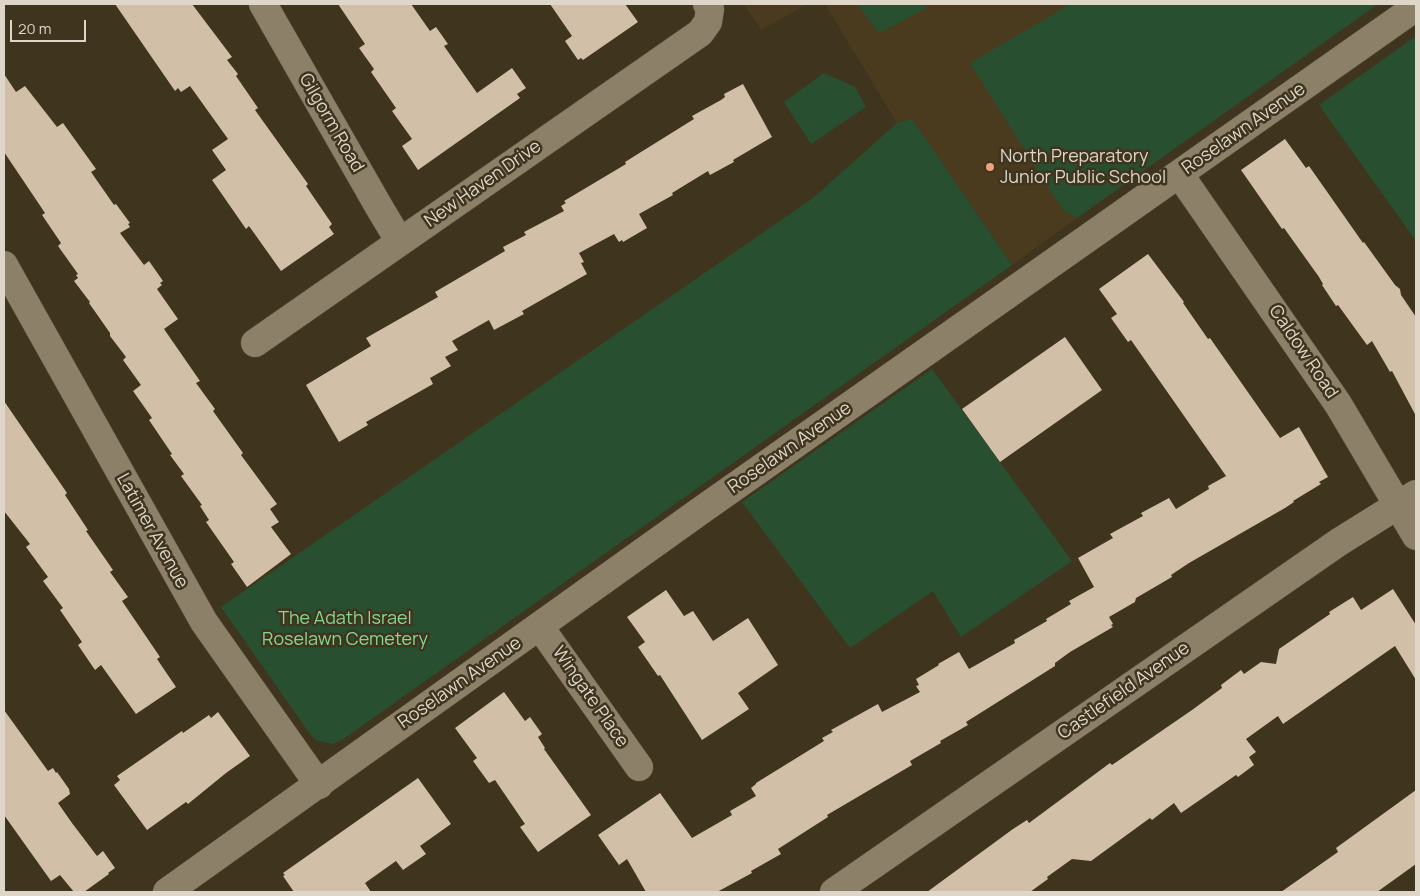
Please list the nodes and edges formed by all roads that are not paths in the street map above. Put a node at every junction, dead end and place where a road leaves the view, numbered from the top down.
1 (263, 4) edge
2 (1416, 8) edge
3 (708, 13) edge
4 (1180, 174) junction
5 (400, 242) junction
6 (4, 265) edge
7 (255, 342) dead end
8 (1407, 499) edge
9 (1416, 536) edge
10 (540, 627) junction
11 (639, 767) dead end
12 (319, 785) junction
13 (167, 892) edge
14 (834, 892) edge

1 - 5 street, Gilgorm Road
2 - 4 street, Roselawn Avenue
3 - 5 street, New Haven Drive
4 - 8 street, Caldow Road
4 - 10 street, Roselawn Avenue
5 - 7 street, New Haven Drive
6 - 12 street, Latimer Avenue
8 - 9 street, Caldow Road
8 - 14 street, Castlefield Avenue
10 - 11 street, Wingate Place
10 - 12 street, Roselawn Avenue
12 - 13 street, Roselawn Avenue

